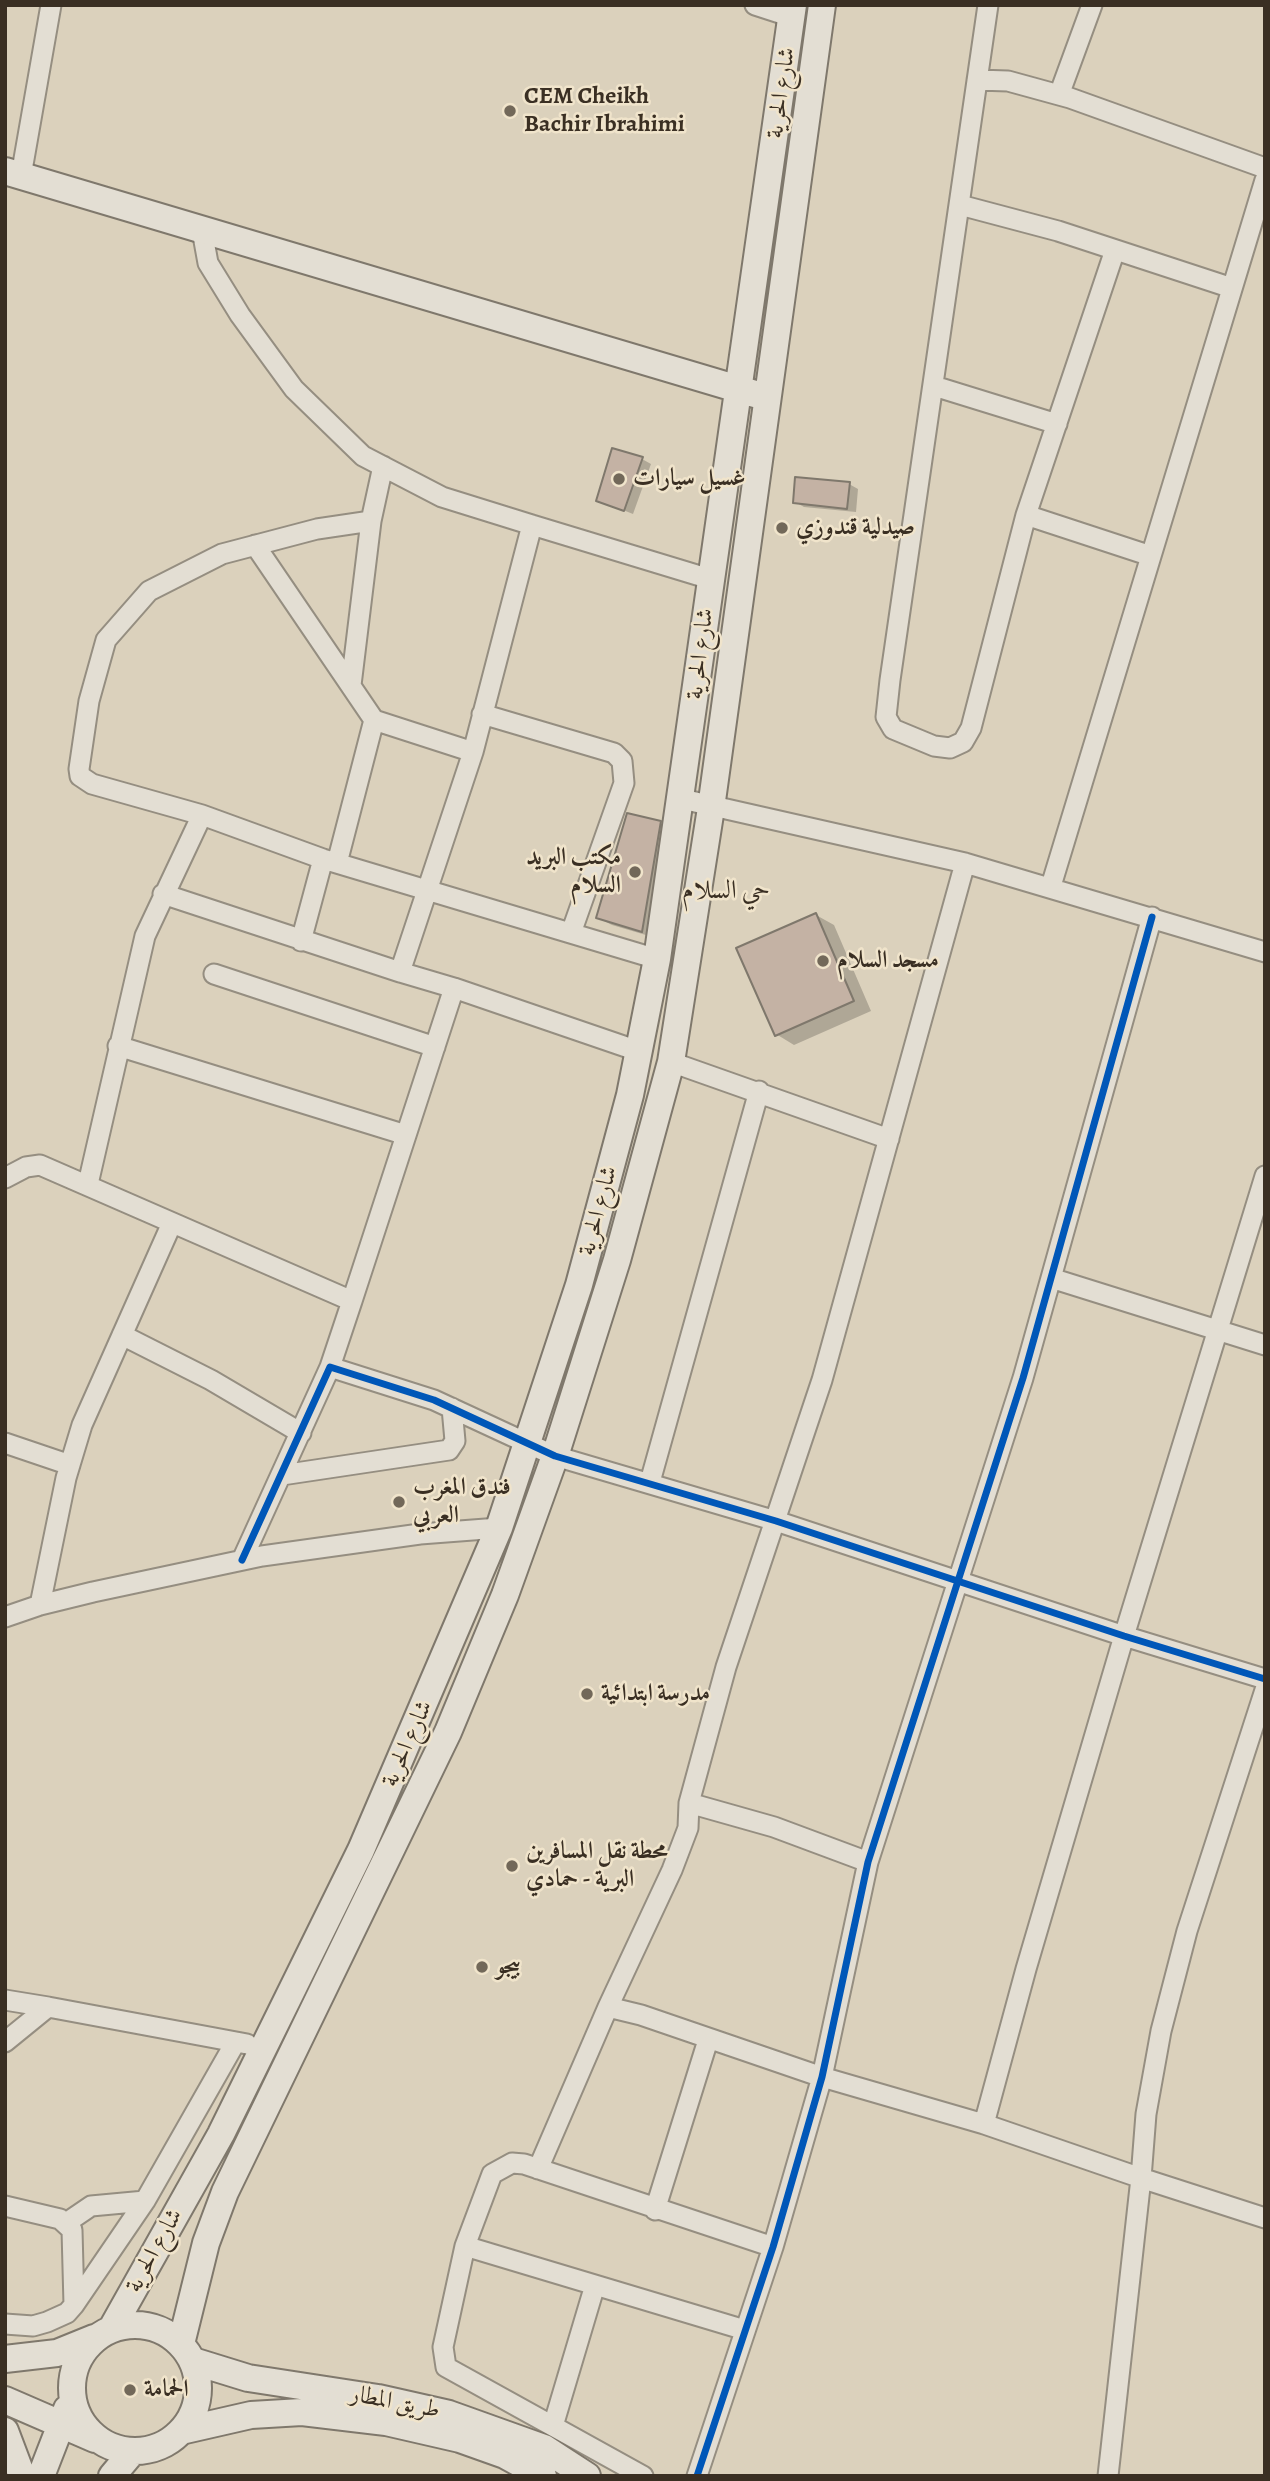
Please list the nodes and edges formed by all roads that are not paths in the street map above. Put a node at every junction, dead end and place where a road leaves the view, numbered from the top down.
1 (51, 5) edge
2 (755, 5) edge
3 (822, 5) edge
4 (988, 5) edge
5 (1092, 5) edge
6 (793, 11) edge
7 (977, 80) junction
8 (1059, 95) junction
9 (1265, 168) edge
10 (13, 173) edge
11 (1265, 180) edge
12 (960, 205) junction
13 (202, 230) junction
14 (1115, 250) junction
15 (1232, 288) junction
16 (934, 386) junction
17 (741, 390) junction
18 (768, 398) junction
19 (1057, 424) junction
20 (383, 466) junction
21 (1026, 515) junction
22 (371, 522) junction
23 (532, 525) junction
24 (255, 545) junction
25 (1151, 556) junction
26 (710, 579) junction
27 (351, 685) junction
28 (481, 714) junction
29 (374, 720) junction
30 (473, 752) junction
31 (682, 799) junction
32 (711, 808) junction
33 (202, 815) junction
34 (330, 861) junction
35 (965, 863) junction
36 (1051, 886) junction
37 (429, 892) junction
38 (163, 894) junction
39 (1152, 917) junction
40 (571, 933) junction
41 (301, 942) junction
42 (1265, 952) edge
43 (657, 959) junction
44 (400, 972) junction
45 (214, 974) dead end
46 (454, 988) junction
47 (118, 1046) junction
48 (435, 1047) junction
49 (638, 1051) junction
50 (671, 1062) junction
51 (759, 1091) junction
52 (407, 1135) junction
53 (890, 1139) junction
54 (1265, 1176) edge
55 (5, 1178) edge
56 (88, 1184) junction
57 (172, 1223) junction
58 (1051, 1278) junction
59 (352, 1301) junction
60 (1218, 1331) junction
61 (121, 1335) junction
62 (1265, 1345) edge
63 (330, 1367) junction
64 (452, 1408) junction
65 (301, 1433) junction
66 (5, 1443) edge
67 (526, 1443) junction
68 (555, 1457) junction
69 (70, 1465) junction
70 (282, 1475) junction
71 (650, 1482) junction
72 (776, 1521) junction
73 (499, 1528) junction
74 (242, 1560) junction
75 (957, 1582) junction
76 (40, 1605) junction
77 (5, 1617) edge
78 (1124, 1636) junction
79 (1265, 1679) edge
80 (1265, 1690) edge
81 (689, 1803) junction
82 (868, 1863) junction
83 (5, 2000) edge
84 (48, 2007) junction
85 (608, 2007) junction
86 (708, 2040) junction
87 (5, 2042) edge
88 (235, 2043) junction
89 (267, 2044) junction
90 (822, 2077) junction
91 (984, 2124) junction
92 (538, 2169) junction
93 (1141, 2178) junction
94 (145, 2201) junction
95 (5, 2206) edge
96 (656, 2210) junction
97 (1265, 2218) edge
98 (66, 2223) junction
99 (465, 2246) junction
100 (773, 2247) junction
101 (594, 2285) junction
102 (74, 2305) junction
103 (5, 2324) edge
104 (744, 2330) junction
105 (104, 2333) junction
106 (187, 2352) junction
107 (5, 2359) edge
108 (72, 2398) junction
109 (5, 2400) edge
110 (59, 2425) junction
111 (553, 2426) junction
112 (5, 2431) edge
113 (181, 2431) junction
114 (97, 2439) junction
115 (133, 2451) junction
116 (22, 2476) edge
117 (41, 2476) edge
118 (112, 2476) edge
119 (543, 2476) edge
120 (587, 2476) edge
121 (643, 2476) edge
122 (697, 2476) edge
123 (1108, 2476) edge

1 - 10 street
2 - 6 street
3 - 18 main road, شارع الحرية
4 - 7 street
5 - 8 street
6 - 17 main road, شارع الحرية
7 - 8 street
7 - 12 street
8 - 9 street
10 - 13 main road
11 - 15 street
12 - 14 street
12 - 16 street
13 - 17 main road
13 - 20 street
14 - 15 street
14 - 19 street
15 - 25 street
16 - 19 street
16 - 21 street
17 - 18 main road
17 - 26 main road, شارع الحرية
18 - 32 main road, شارع الحرية
19 - 21 street
20 - 22 street
20 - 23 street
21 - 25 street
22 - 24 street
22 - 27 street
23 - 26 street
23 - 28 street
24 - 27 street
24 - 33 street
25 - 36 street
26 - 31 main road, شارع الحرية
27 - 29 street
28 - 30 street
28 - 40 street
29 - 30 street
29 - 34 street
30 - 37 street
31 - 32 street
31 - 43 main road, شارع الحرية
32 - 35 street
32 - 50 main road, شارع الحرية
33 - 34 street
33 - 38 street
34 - 37 street
34 - 41 street
35 - 36 street
35 - 53 street
36 - 39 street
37 - 40 street
37 - 44 street
38 - 41 street
38 - 47 street
39 - 42 street
39 - 58 street
40 - 43 street
41 - 44 street
43 - 49 main road, شارع الحرية
44 - 46 street
45 - 48 street
46 - 48 street
46 - 49 street
47 - 52 street
47 - 56 street
48 - 52 street
49 - 67 main road, شارع الحرية
50 - 51 street
50 - 68 main road, شارع الحرية
51 - 53 street
51 - 71 street
52 - 59 street
53 - 72 street
54 - 60 street
55 - 56 street
56 - 57 street
57 - 59 street
57 - 61 street
58 - 60 street
58 - 75 street
59 - 63 street
60 - 62 street
60 - 78 street
61 - 65 street
61 - 69 street
63 - 64 street
63 - 65 street
64 - 67 street
64 - 70 street
65 - 70 street
66 - 69 street
67 - 68 street
67 - 73 main road, شارع الحرية
68 - 71 street
68 - 106 main road, شارع الحرية
69 - 76 street
70 - 74 street
71 - 72 street
72 - 75 street
72 - 81 street
73 - 74 street
73 - 89 main road, شارع الحرية
74 - 76 street
75 - 78 street
75 - 82 street
76 - 77 street
78 - 79 street
78 - 91 street
80 - 93 street
81 - 82 street
81 - 85 street
82 - 90 street
83 - 84 street
84 - 87 street
84 - 88 street
85 - 86 street
85 - 92 street
86 - 90 street
86 - 96 street
88 - 89 street
88 - 94 street
89 - 105 main road, شارع الحرية
90 - 91 street
90 - 100 street
91 - 93 street
92 - 96 street
92 - 99 street
93 - 97 street
93 - 123 street
94 - 98 street
94 - 102 street
95 - 98 street
96 - 100 street
98 - 102 street
99 - 101 street
99 - 111 street
100 - 104 street
101 - 104 street
101 - 111 street
102 - 103 street
104 - 122 street
105 - 106 main road
105 - 107 main road
105 - 108 main road
106 - 113 main road
106 - 120 main road, طريق المطار
108 - 110 main road
108 - 114 main road
109 - 110 main road
110 - 114 main road
110 - 117 main road
111 - 121 street
112 - 116 main road
113 - 115 main road
113 - 119 main road, طريق المطار
114 - 115 main road
115 - 118 main road

